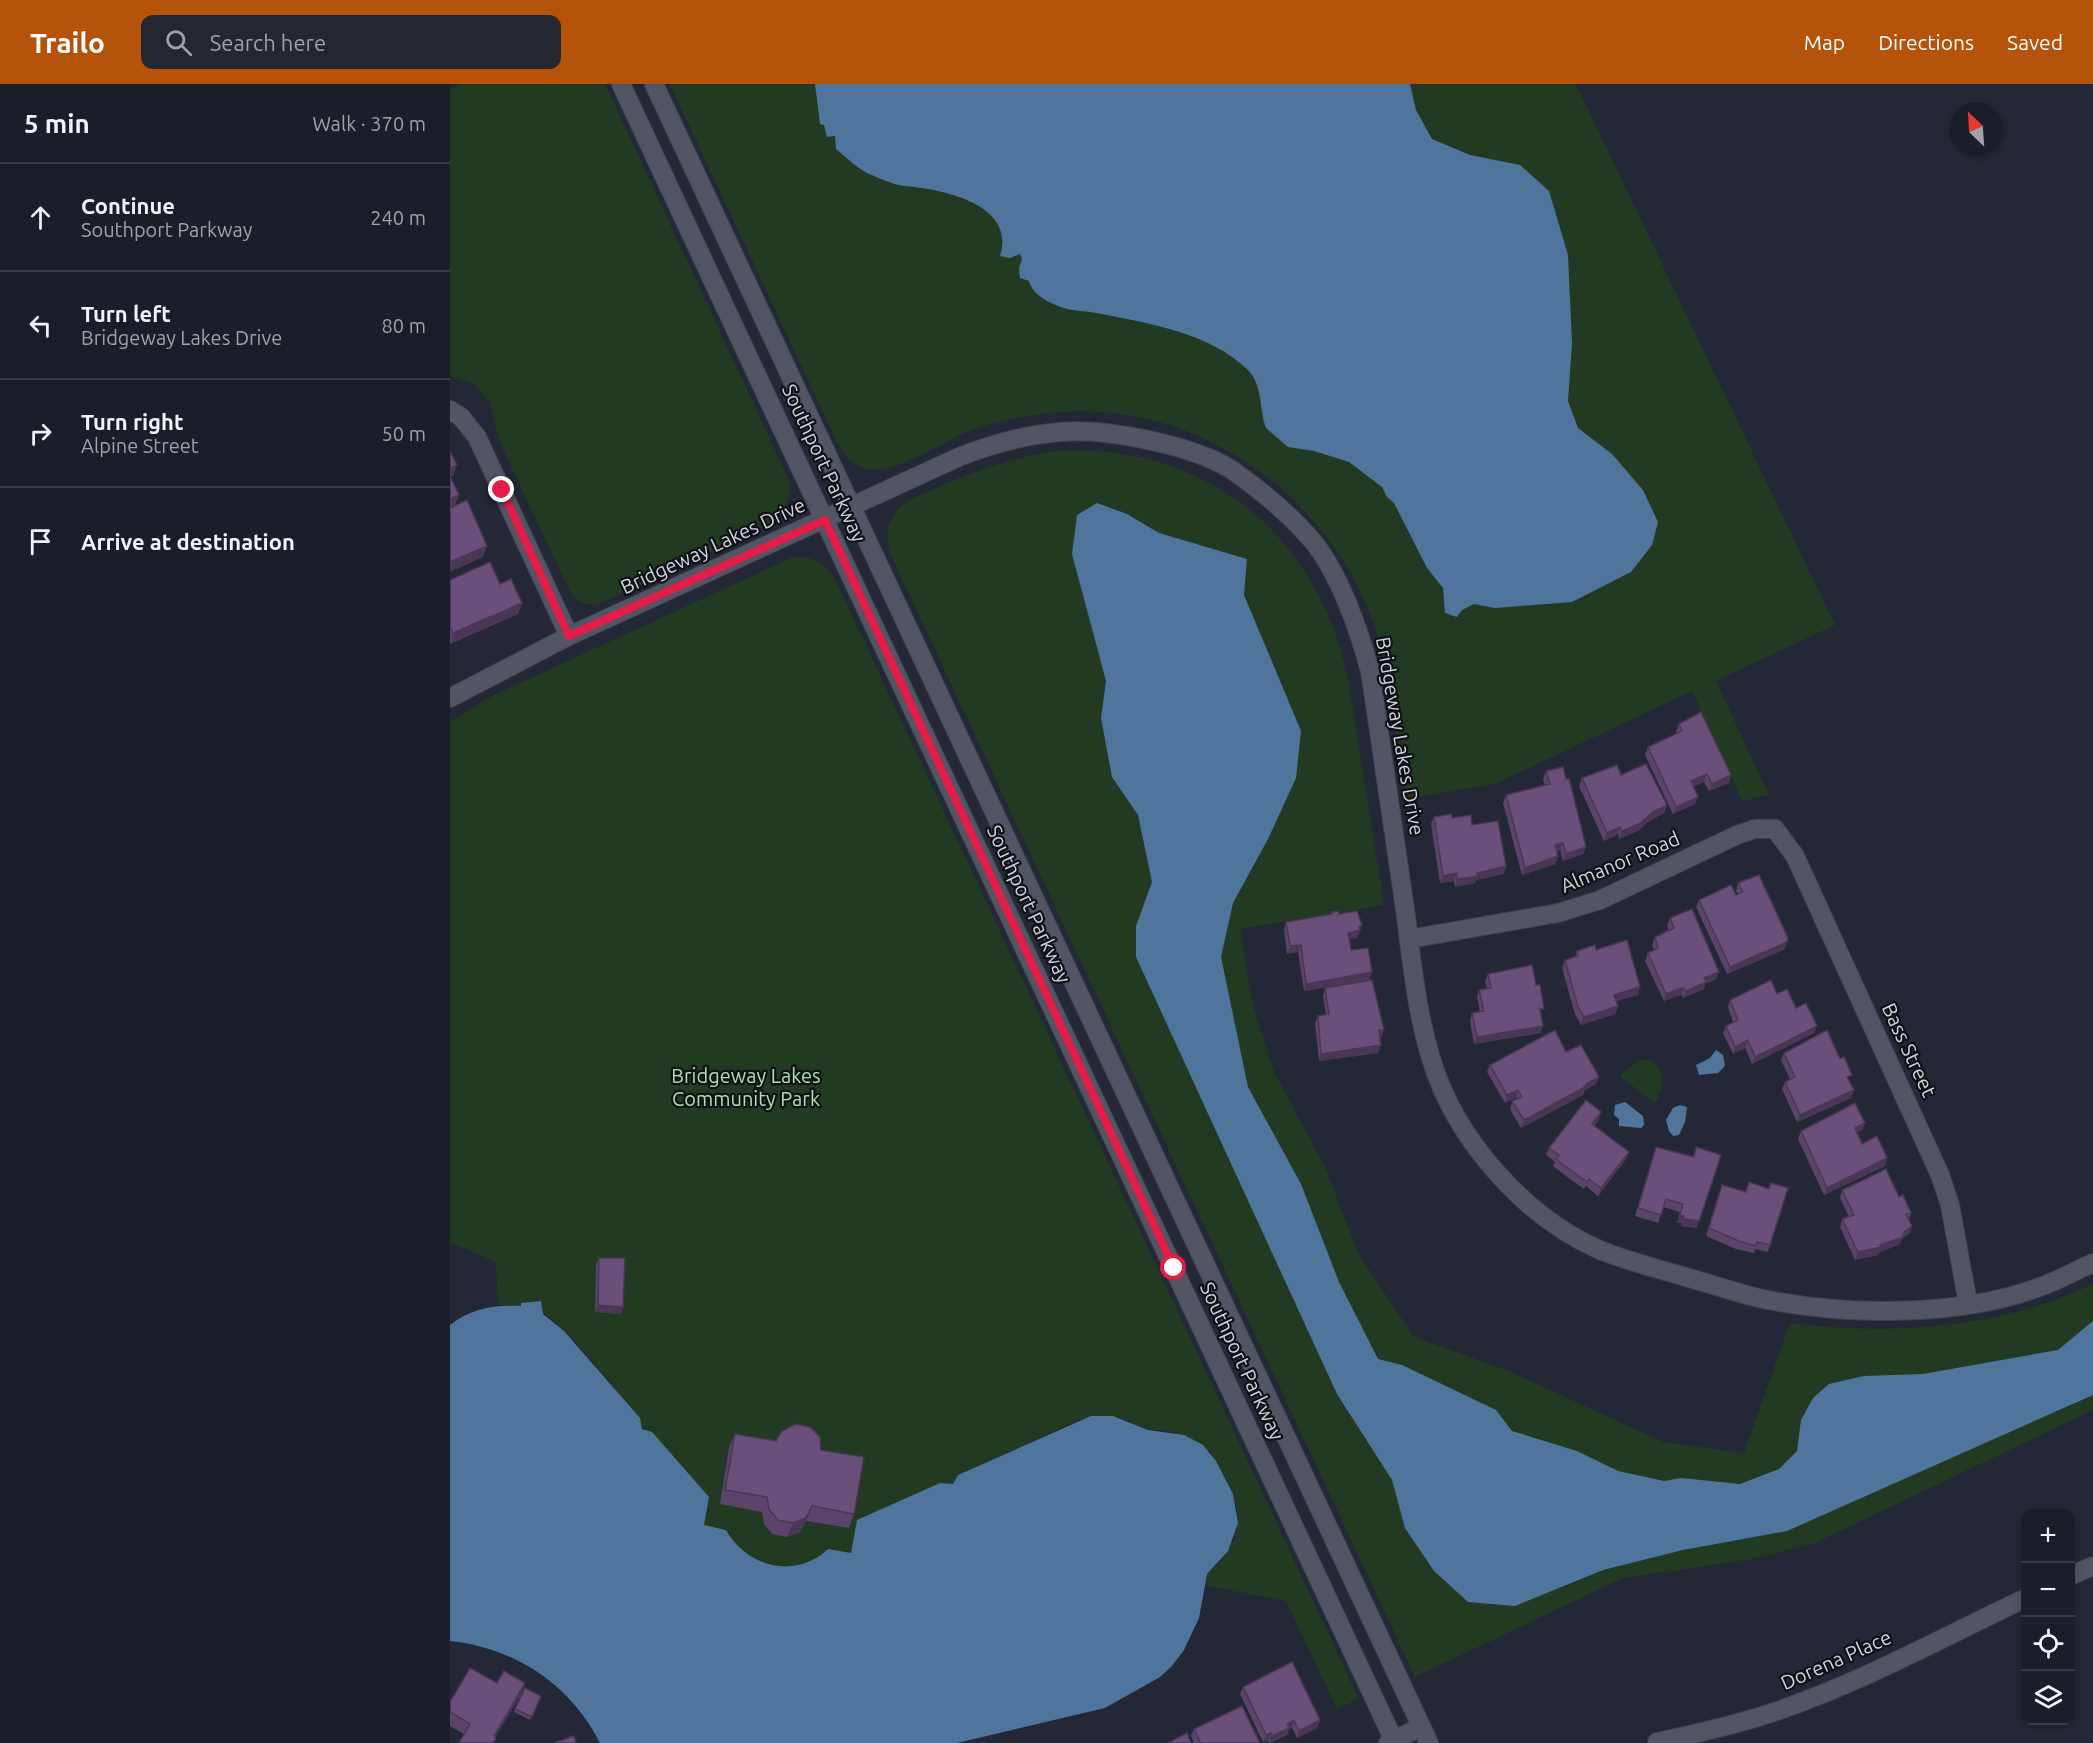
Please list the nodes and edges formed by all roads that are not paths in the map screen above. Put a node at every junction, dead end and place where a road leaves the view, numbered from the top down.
1 (621, 84) edge
2 (654, 84) edge
3 (452, 411) edge
4 (853, 506) junction
5 (825, 520) junction
6 (569, 636) junction
7 (450, 698) edge
8 (1774, 829) joint
9 (1409, 939) junction
10 (2093, 1263) edge
11 (1968, 1303) junction
12 (2093, 1566) edge
13 (2075, 1574) edge
14 (2021, 1600) edge
15 (1425, 1735) edge
16 (1392, 1742) edge
17 (1657, 1742) edge

1 - 5 street, Southport Parkway
2 - 4 street, Southport Parkway
3 - 6 street
4 - 5 street, Bridgeway Lakes Drive
4 - 9 street, Bridgeway Lakes Drive
4 - 15 street, Southport Parkway
5 - 6 street, Bridgeway Lakes Drive
5 - 16 street, Southport Parkway
6 - 7 street, Bridgeway Lakes Drive
8 - 9 street, Almanor Road
8 - 11 street, Bass Street
9 - 11 street, Bridgeway Lakes Drive
10 - 11 street, Bridgeway Lakes Drive
12 - 13 street
14 - 17 street, Dorena Place
15 - 16 street

